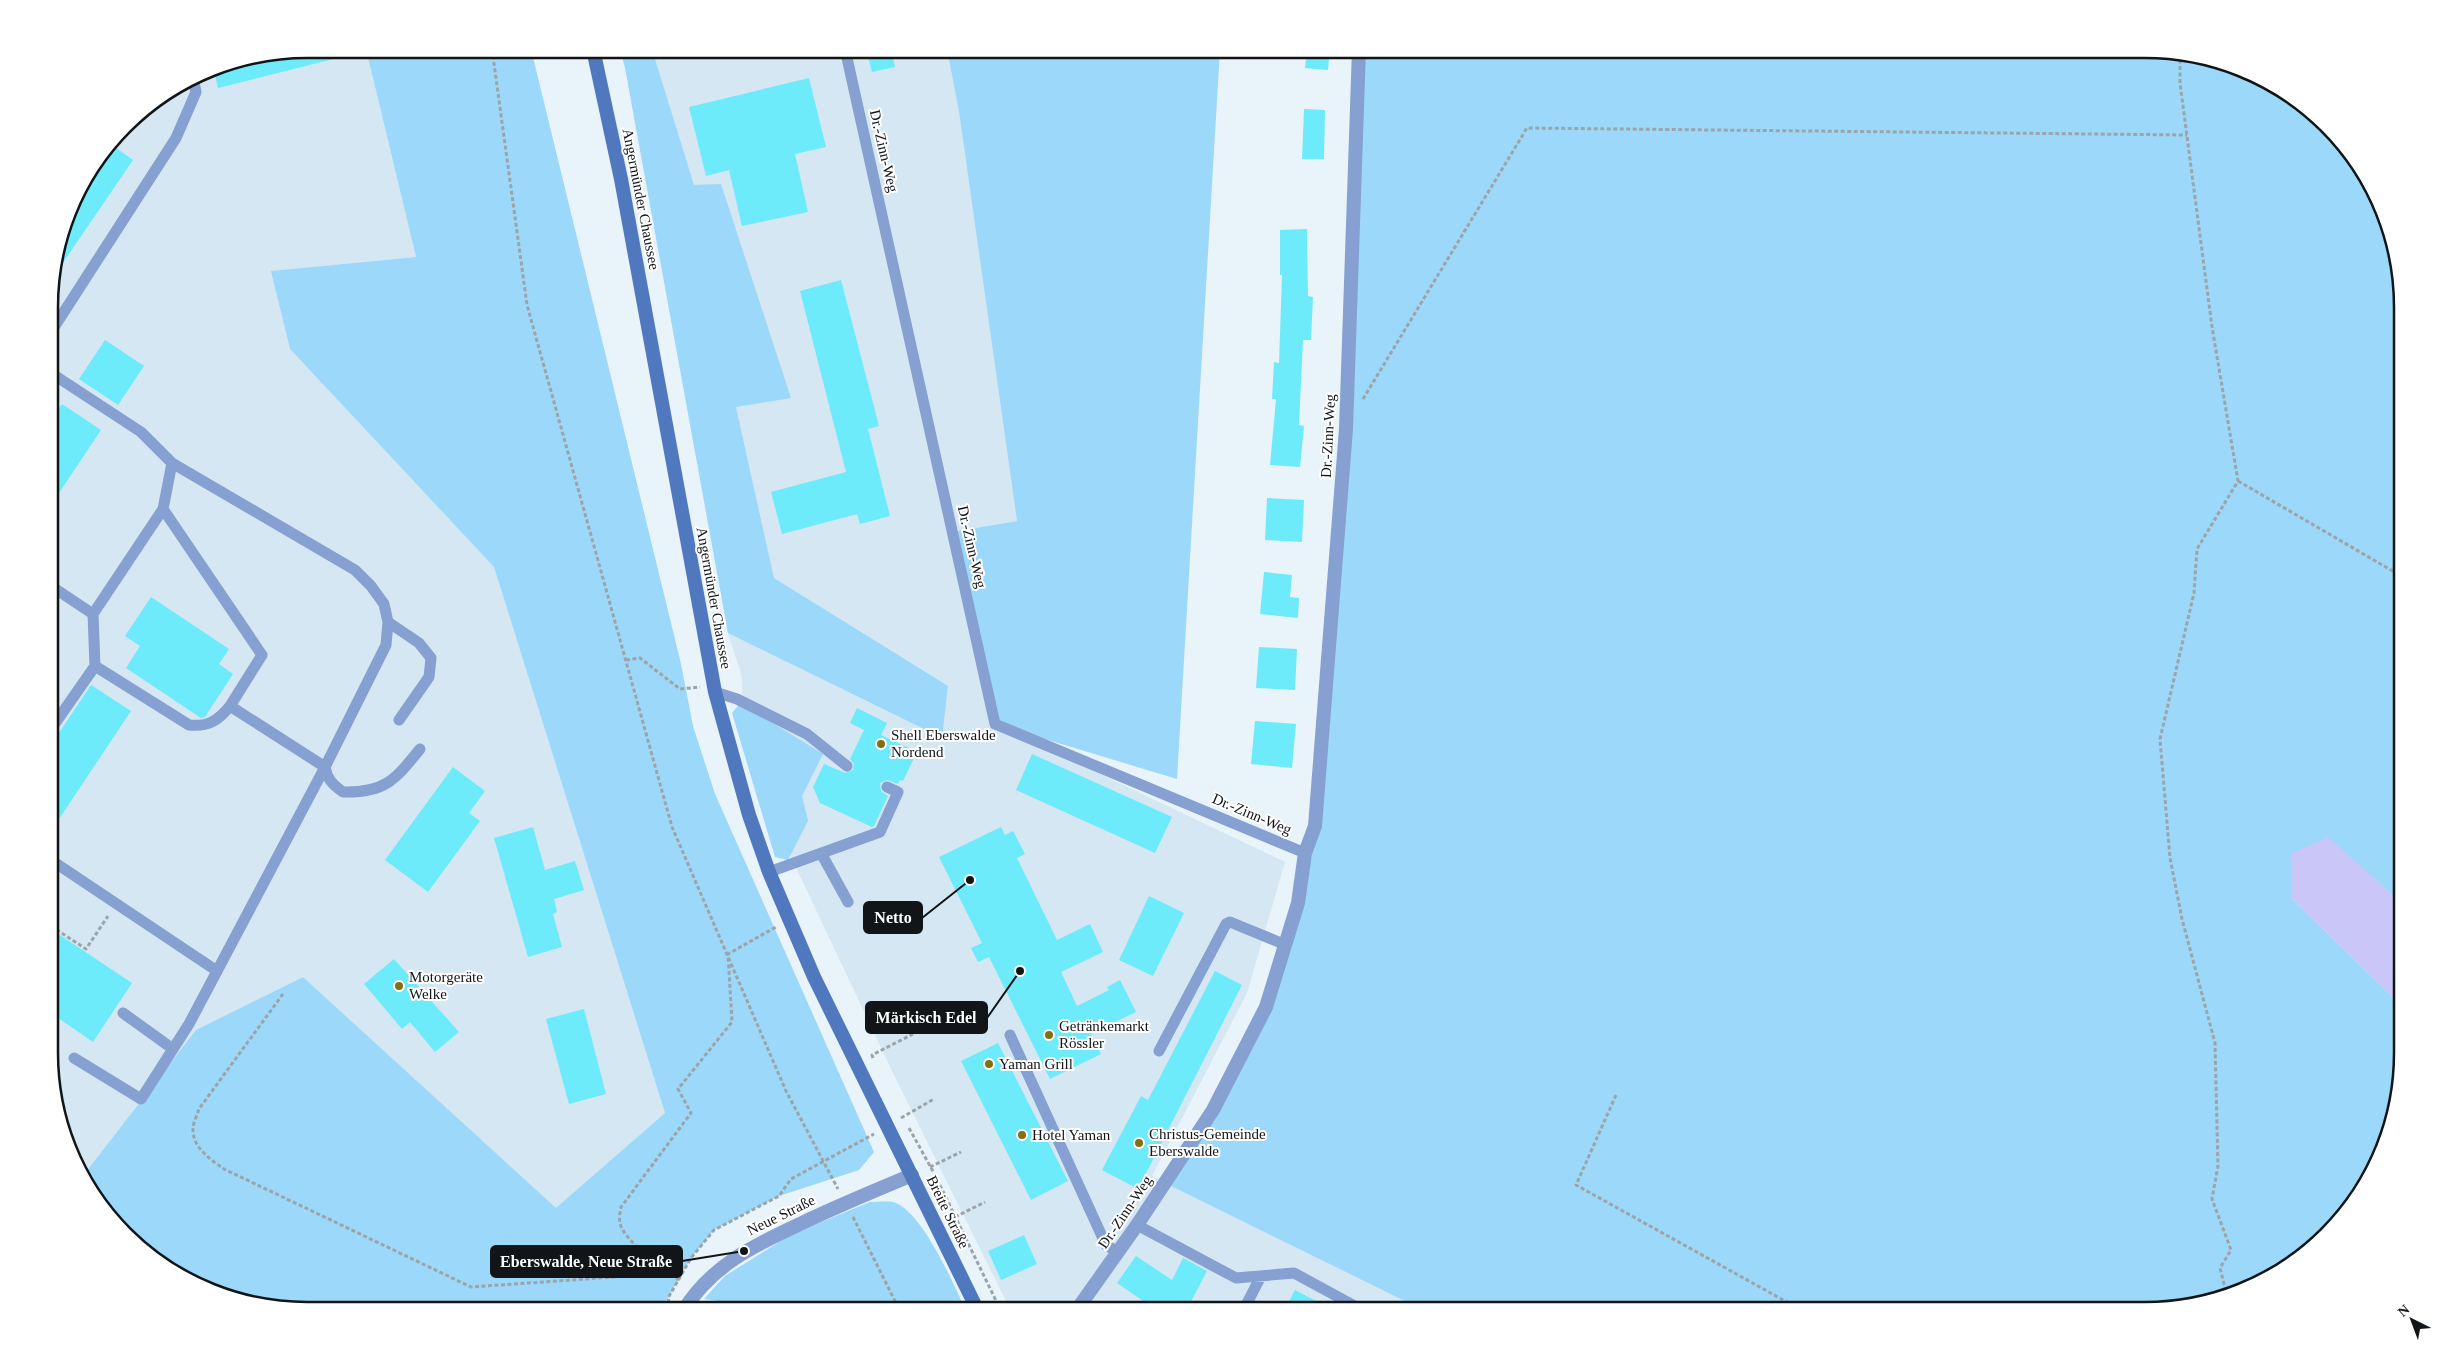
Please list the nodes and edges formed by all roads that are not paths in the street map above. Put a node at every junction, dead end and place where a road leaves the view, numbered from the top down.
1 (595, 58) edge
2 (847, 58) edge
3 (1359, 58) edge
4 (194, 84) edge
5 (58, 321) edge
6 (58, 378) edge
7 (172, 463) junction
8 (163, 509) junction
9 (58, 591) edge
10 (93, 614) junction
11 (388, 622) junction
12 (94, 666) junction
13 (714, 692) junction
14 (230, 706) junction
15 (58, 719) edge
16 (399, 720) dead end
17 (420, 749) dead end
18 (847, 766) dead end
19 (325, 767) junction
20 (887, 787) dead end
21 (1305, 853) junction
22 (821, 854) junction
23 (58, 865) edge
24 (769, 872) junction
25 (848, 902) dead end
26 (1286, 945) junction
27 (217, 971) junction
28 (123, 1013) dead end
29 (1010, 1035) dead end
30 (173, 1048) junction
31 (1159, 1051) dead end
32 (74, 1058) dead end
33 (888, 1126) joint
34 (912, 1175) junction
35 (1137, 1225) junction
36 (1118, 1252) junction
37 (1261, 1276) junction
38 (691, 1302) edge
39 (974, 1302) edge
40 (1082, 1302) edge
41 (1248, 1302) edge
42 (1347, 1302) edge

1 - 13 main road, Angermünder Chaussee
2 - 21 lane, Dr.-Zinn-Weg
3 - 21 street, Dr.-Zinn-Weg
4 - 5 lane
6 - 7 lane
7 - 8 lane
7 - 11 lane
8 - 10 lane
8 - 14 lane
9 - 10 lane
10 - 12 lane
11 - 16 lane
11 - 19 lane
12 - 14 lane
12 - 15 lane
13 - 18 lane
13 - 24 main road, Angermünder Chaussee
14 - 19 lane
17 - 19 lane
19 - 27 lane
20 - 22 lane
21 - 26 street, Dr.-Zinn-Weg
22 - 24 lane
22 - 25 lane
23 - 27 lane
24 - 33 main road, Angermünder Chaussee
26 - 31 lane
26 - 35 street, Dr.-Zinn-Weg
27 - 30 lane
28 - 30 lane
29 - 36 lane
30 - 32 lane
33 - 34 main road, Breite Straße
34 - 38 street, Neue Straße
34 - 39 main road, Breite Straße
35 - 36 street, Dr.-Zinn-Weg
35 - 37 lane
36 - 40 street, Dr.-Zinn-Weg
37 - 41 lane
37 - 42 lane

